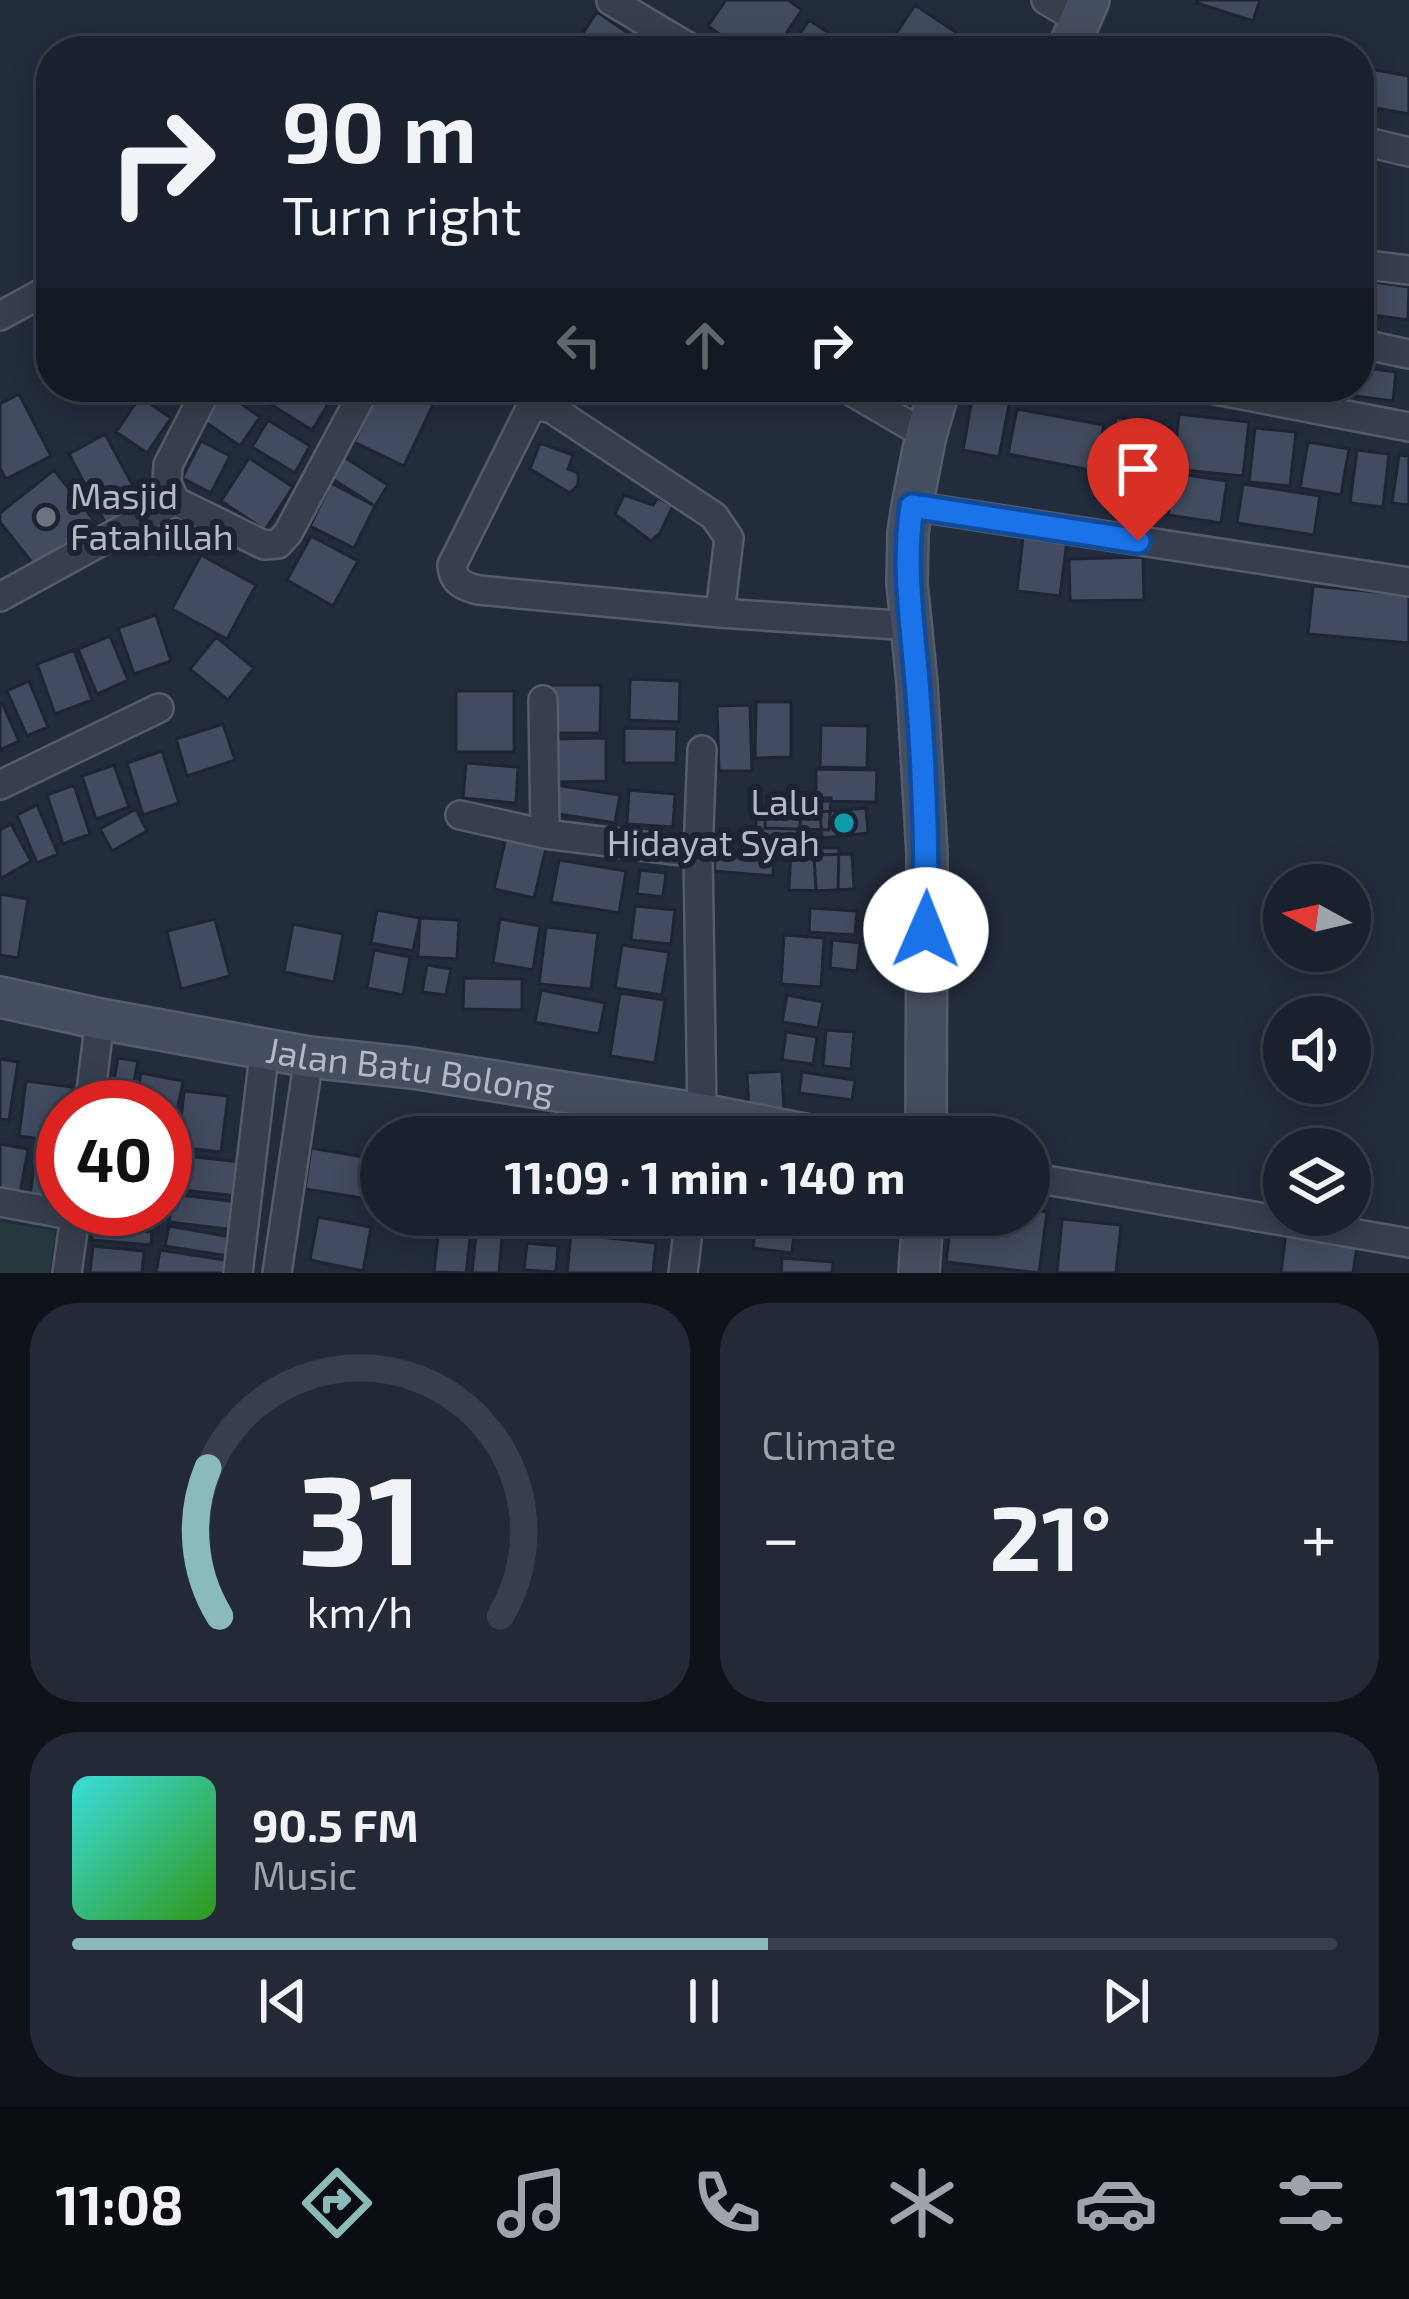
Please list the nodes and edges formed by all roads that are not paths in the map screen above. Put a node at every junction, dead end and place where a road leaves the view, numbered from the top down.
1 (611, 1) edge
2 (670, 36) edge
3 (1374, 144) edge
4 (1409, 152) edge
5 (1374, 266) edge
6 (1409, 270) edge
7 (36, 296) edge
8 (0, 316) edge
9 (1374, 344) edge
10 (1409, 354) edge
11 (200, 402) edge
12 (358, 402) edge
13 (870, 402) edge
14 (936, 402) edge
15 (1277, 402) edge
16 (1409, 428) edge
17 (926, 435) junction
18 (175, 501) junction
19 (912, 506) junction
20 (1409, 582) edge
21 (0, 597) edge
22 (720, 613) junction
23 (912, 626) junction
24 (543, 700) dead end
25 (159, 709) dead end
26 (702, 749) dead end
27 (0, 784) edge
28 (460, 815) dead end
29 (545, 834) junction
30 (698, 853) junction
31 (0, 997) edge
32 (100, 1019) junction
33 (265, 1047) junction
34 (309, 1057) junction
35 (92, 1080) edge
36 (655, 1116) edge
37 (701, 1116) edge
38 (926, 1116) edge
39 (1050, 1181) edge
40 (0, 1202) edge
41 (36, 1207) edge
42 (72, 1236) edge
43 (687, 1236) edge
44 (922, 1236) edge
45 (1409, 1243) edge
46 (67, 1273) edge
47 (238, 1273) edge
48 (277, 1273) edge
49 (683, 1273) edge
50 (919, 1273) edge

1 - 2 street
3 - 4 street
5 - 6 street
7 - 8 street
9 - 10 street
11 - 18 street
12 - 18 street
13 - 17 street
14 - 17 street
15 - 16 street
17 - 19 street
18 - 21 street
19 - 20 street
19 - 23 street
22 - 22 street
22 - 23 street
23 - 38 street
24 - 29 street
25 - 27 street
26 - 30 street
28 - 29 street
29 - 30 street
30 - 37 street
31 - 32 street, Jalan Batu Bolong
32 - 33 street, Jalan Batu Bolong
32 - 35 street
33 - 34 street, Jalan Batu Bolong
33 - 47 street
34 - 36 street, Jalan Batu Bolong
34 - 48 street
39 - 45 street
40 - 41 street
42 - 46 street
43 - 49 street
44 - 50 street

